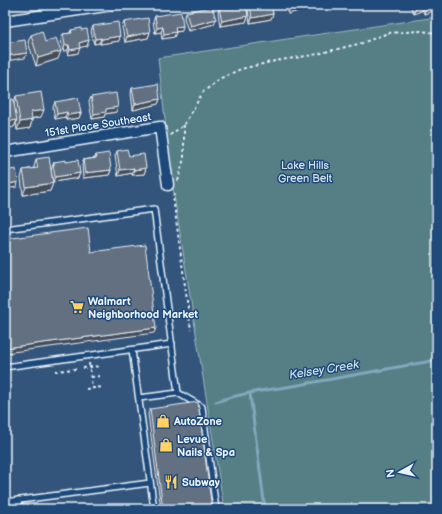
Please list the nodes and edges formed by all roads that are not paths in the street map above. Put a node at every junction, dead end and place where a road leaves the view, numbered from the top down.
1 (112, 5) edge
2 (44, 10) edge
3 (5, 21) edge
4 (5, 152) edge
5 (173, 187) road end
6 (5, 229) edge
7 (172, 344) junction
8 (132, 350) junction
9 (5, 367) edge
10 (178, 393) junction
11 (139, 398) junction
12 (150, 483) junction
13 (18, 500) junction
14 (5, 502) edge
15 (19, 509) edge
16 (154, 509) edge
17 (216, 509) edge

1 - 2 street
2 - 3 street
4 - 5 street, 151st Place Southeast
6 - 7 lane
7 - 8 lane
7 - 10 lane
8 - 9 lane
8 - 11 lane
10 - 11 lane
10 - 17 lane
11 - 12 lane
12 - 13 lane
12 - 16 lane
13 - 14 lane
13 - 15 lane

